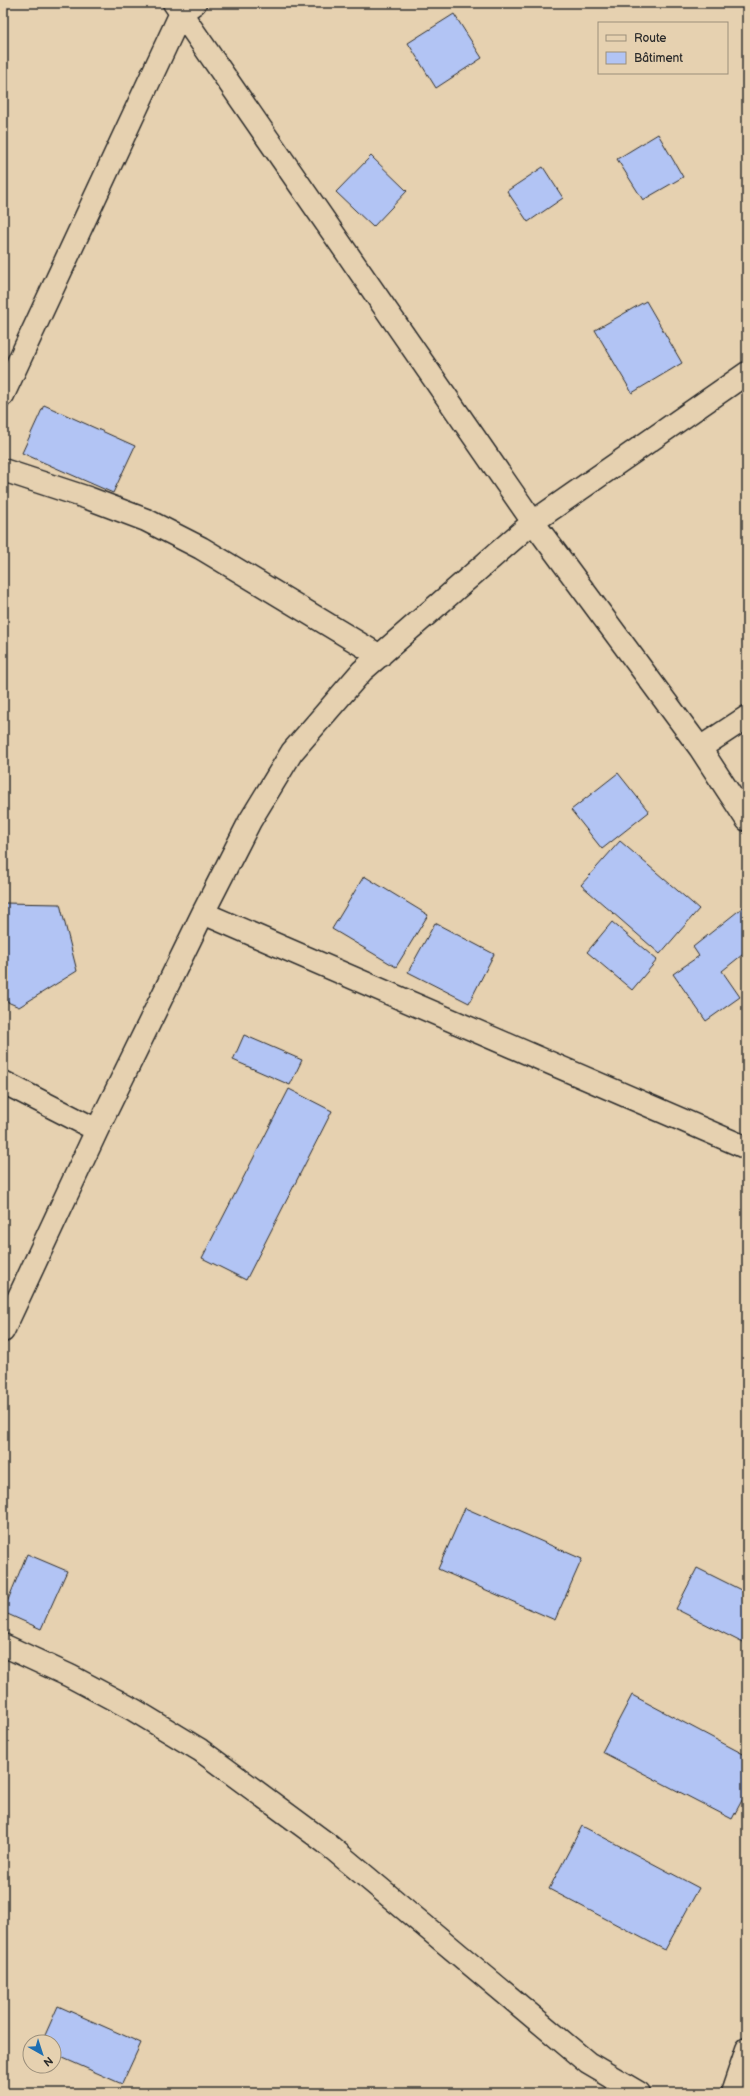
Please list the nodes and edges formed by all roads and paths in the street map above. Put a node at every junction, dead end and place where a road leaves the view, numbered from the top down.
1 (184, 6) edge
2 (747, 373) edge
3 (3, 395) edge
4 (3, 470) edge
5 (533, 522) junction
6 (380, 656) junction
7 (747, 717) edge
8 (700, 748) junction
9 (747, 820) edge
10 (203, 913) junction
11 (3, 1082) edge
12 (97, 1130) junction
13 (747, 1148) edge
14 (3, 1331) edge
15 (3, 1645) edge
16 (747, 2049) edge
17 (738, 2090) edge
18 (639, 2093) edge

1 - 3 street
1 - 5 street
2 - 5 street
4 - 6 street
5 - 6 street
5 - 8 street
6 - 10 street
7 - 8 street
8 - 9 street
10 - 12 street
10 - 13 street
11 - 12 street
12 - 14 street
15 - 18 street
16 - 17 street

